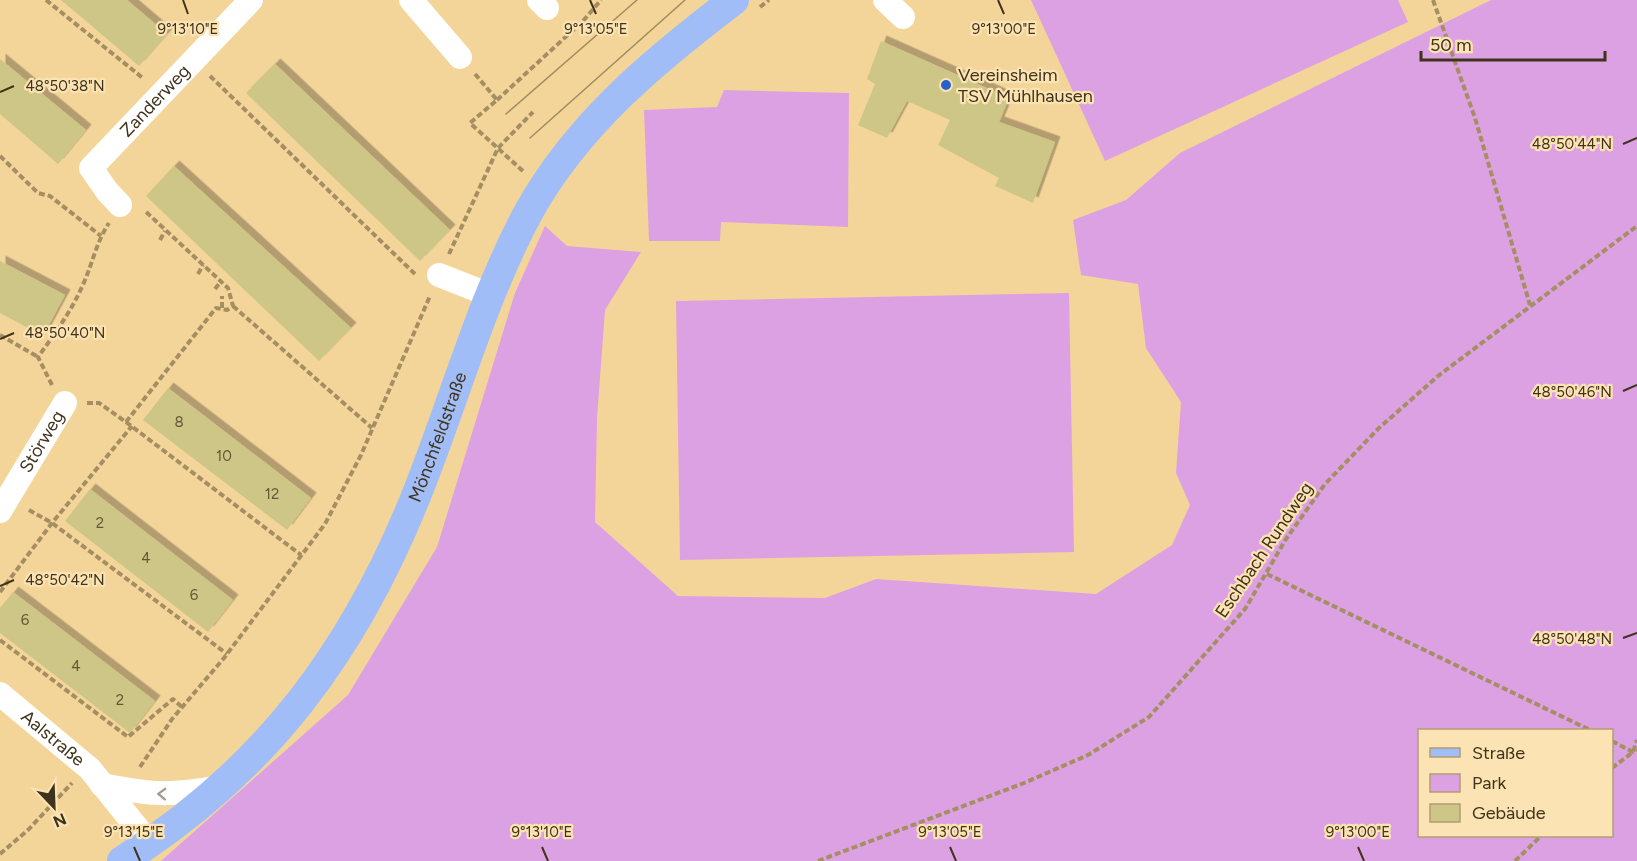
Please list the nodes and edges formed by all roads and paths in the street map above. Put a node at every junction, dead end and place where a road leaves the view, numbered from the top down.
1 (46, 0) edge
2 (251, 0) edge
3 (411, 0) edge
4 (601, 0) edge
5 (734, 0) edge
6 (885, 0) edge
7 (1433, 0) edge
8 (903, 17) dead end
9 (460, 57) joint
10 (195, 60) junction
11 (163, 94) junction
12 (497, 100) junction
13 (533, 112) dead end
14 (498, 148) junction
15 (0, 156) edge
16 (546, 185) junction
17 (132, 206) junction
18 (1637, 226) edge
19 (165, 231) junction
20 (100, 236) junction
21 (160, 240) dead end
22 (203, 265) junction
23 (409, 269) dead end
24 (198, 274) dead end
25 (439, 275) junction
26 (221, 281) junction
27 (215, 289) dead end
28 (490, 295) junction
29 (222, 296) dead end
30 (1530, 305) junction
31 (233, 306) junction
32 (222, 308) junction
33 (0, 335) edge
34 (38, 357) junction
35 (65, 403) junction
36 (126, 422) junction
37 (132, 426) junction
38 (372, 428) junction
39 (0, 511) edge
40 (46, 521) dead end
41 (52, 523) junction
42 (301, 555) junction
43 (1267, 573) junction
44 (0, 592) edge
45 (0, 640) edge
46 (227, 654) junction
47 (0, 694) edge
48 (183, 708) junction
49 (1588, 729) edge
50 (1637, 740) edge
51 (1613, 742) edge
52 (1635, 751) edge
53 (142, 763) dead end
54 (1613, 767) edge
55 (96, 777) junction
56 (220, 787) junction
57 (1540, 837) edge
58 (150, 844) junction
59 (0, 854) edge
60 (122, 861) edge
61 (818, 861) edge
62 (1515, 861) edge

1 - 11 path
2 - 10 street, Zanderweg
3 - 9 street
4 - 12 path
5 - 16 main road, Mönchfeldstraße
6 - 8 street
7 - 30 path
9 - 12 path
10 - 11 street, Zanderweg
10 - 23 path
11 - 17 street, Zanderweg
12 - 14 path
13 - 14 path
14 - 16 path
14 - 25 path
15 - 20 path
16 - 28 main road, Mönchfeldstraße
17 - 19 path
17 - 20 path
18 - 30 path, Eschbach Rundweg
19 - 21 path
19 - 22 path
20 - 34 path
22 - 24 path
22 - 26 path
25 - 28 street
25 - 38 path
26 - 27 path
26 - 31 path
28 - 56 main road, Mönchfeldstraße
29 - 32 path
30 - 43 path, Eschbach Rundweg
31 - 32 path
31 - 38 path
32 - 36 path
33 - 34 path
34 - 35 path
35 - 36 path
35 - 39 street, Störweg
36 - 37 path
37 - 41 path
37 - 42 path
38 - 42 path
40 - 41 path
41 - 44 path
41 - 46 path
42 - 46 path
43 - 49 path
43 - 61 path, Eschbach Rundweg
45 - 48 path
46 - 48 path
47 - 55 street, Aalstraße
48 - 53 path
50 - 52 path
51 - 52 path
52 - 54 path
56 -> 55 street, Aalstraße
55 - 58 street, Aalstraße
55 - 59 path
56 - 58 main road, Mönchfeldstraße
57 - 62 path
58 - 60 main road, Mönchfeldstraße

